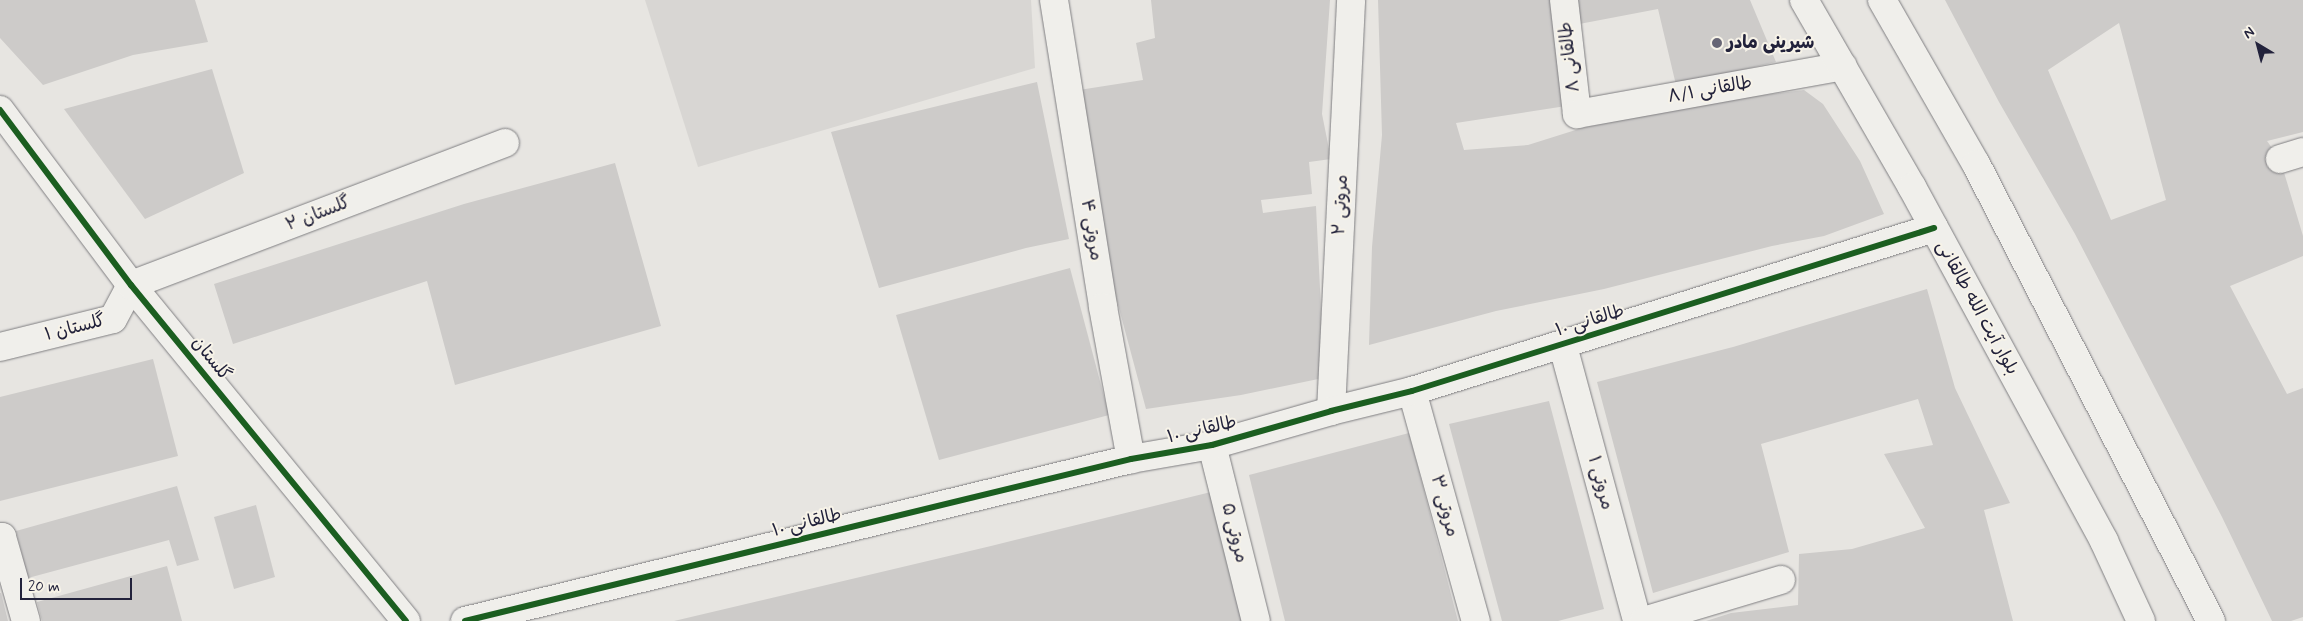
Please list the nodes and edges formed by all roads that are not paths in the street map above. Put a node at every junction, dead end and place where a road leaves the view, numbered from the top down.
1 (1054, 0) edge
2 (1351, 0) edge
3 (1564, 0) edge
4 (1804, 0) edge
5 (1882, 0) edge
6 (1842, 66) junction
7 (0, 110) edge
8 (1577, 114) joint
9 (505, 143) dead end
10 (1934, 228) junction
11 (131, 285) junction
12 (1562, 346) junction
13 (0, 347) edge
14 (1412, 391) junction
15 (1332, 411) junction
16 (1212, 446) junction
17 (1131, 460) junction
18 (0, 537) edge
19 (1781, 580) dead end
20 (26, 621) edge
21 (406, 621) edge
22 (465, 621) edge
23 (1256, 621) edge
24 (1476, 621) edge
25 (1637, 621) edge
26 (1644, 621) edge
27 (2141, 621) edge
28 (2211, 621) edge

1 - 17 street, مروتی ۴
2 - 15 street, مروتی ۲
3 - 8 street, طالقانی ۸
4 - 6 street, بلوار آیت الله طالقانی
5 - 28 street
6 - 8 street, طالقانی ۸/۱
6 - 10 street, بلوار آیت الله طالقانی
7 - 11 street, گلستان
9 - 11 street, گلستان ۲
10 - 12 street, طالقانی ۱۰
10 - 27 street, بلوار آیت الله طالقانی
11 - 13 street, گلستان ۱
11 - 21 street, گلستان
12 - 14 street, طالقانی ۱۰
12 - 25 street, مروتی ۱
14 - 15 street, طالقانی ۱۰
14 - 24 street, مروتی ۳
15 - 16 street, طالقانی ۱۰
16 - 17 street, طالقانی ۱۰
16 - 23 street, مروتی ۵
17 - 22 street, طالقانی ۱۰
18 - 20 street
19 - 26 street

